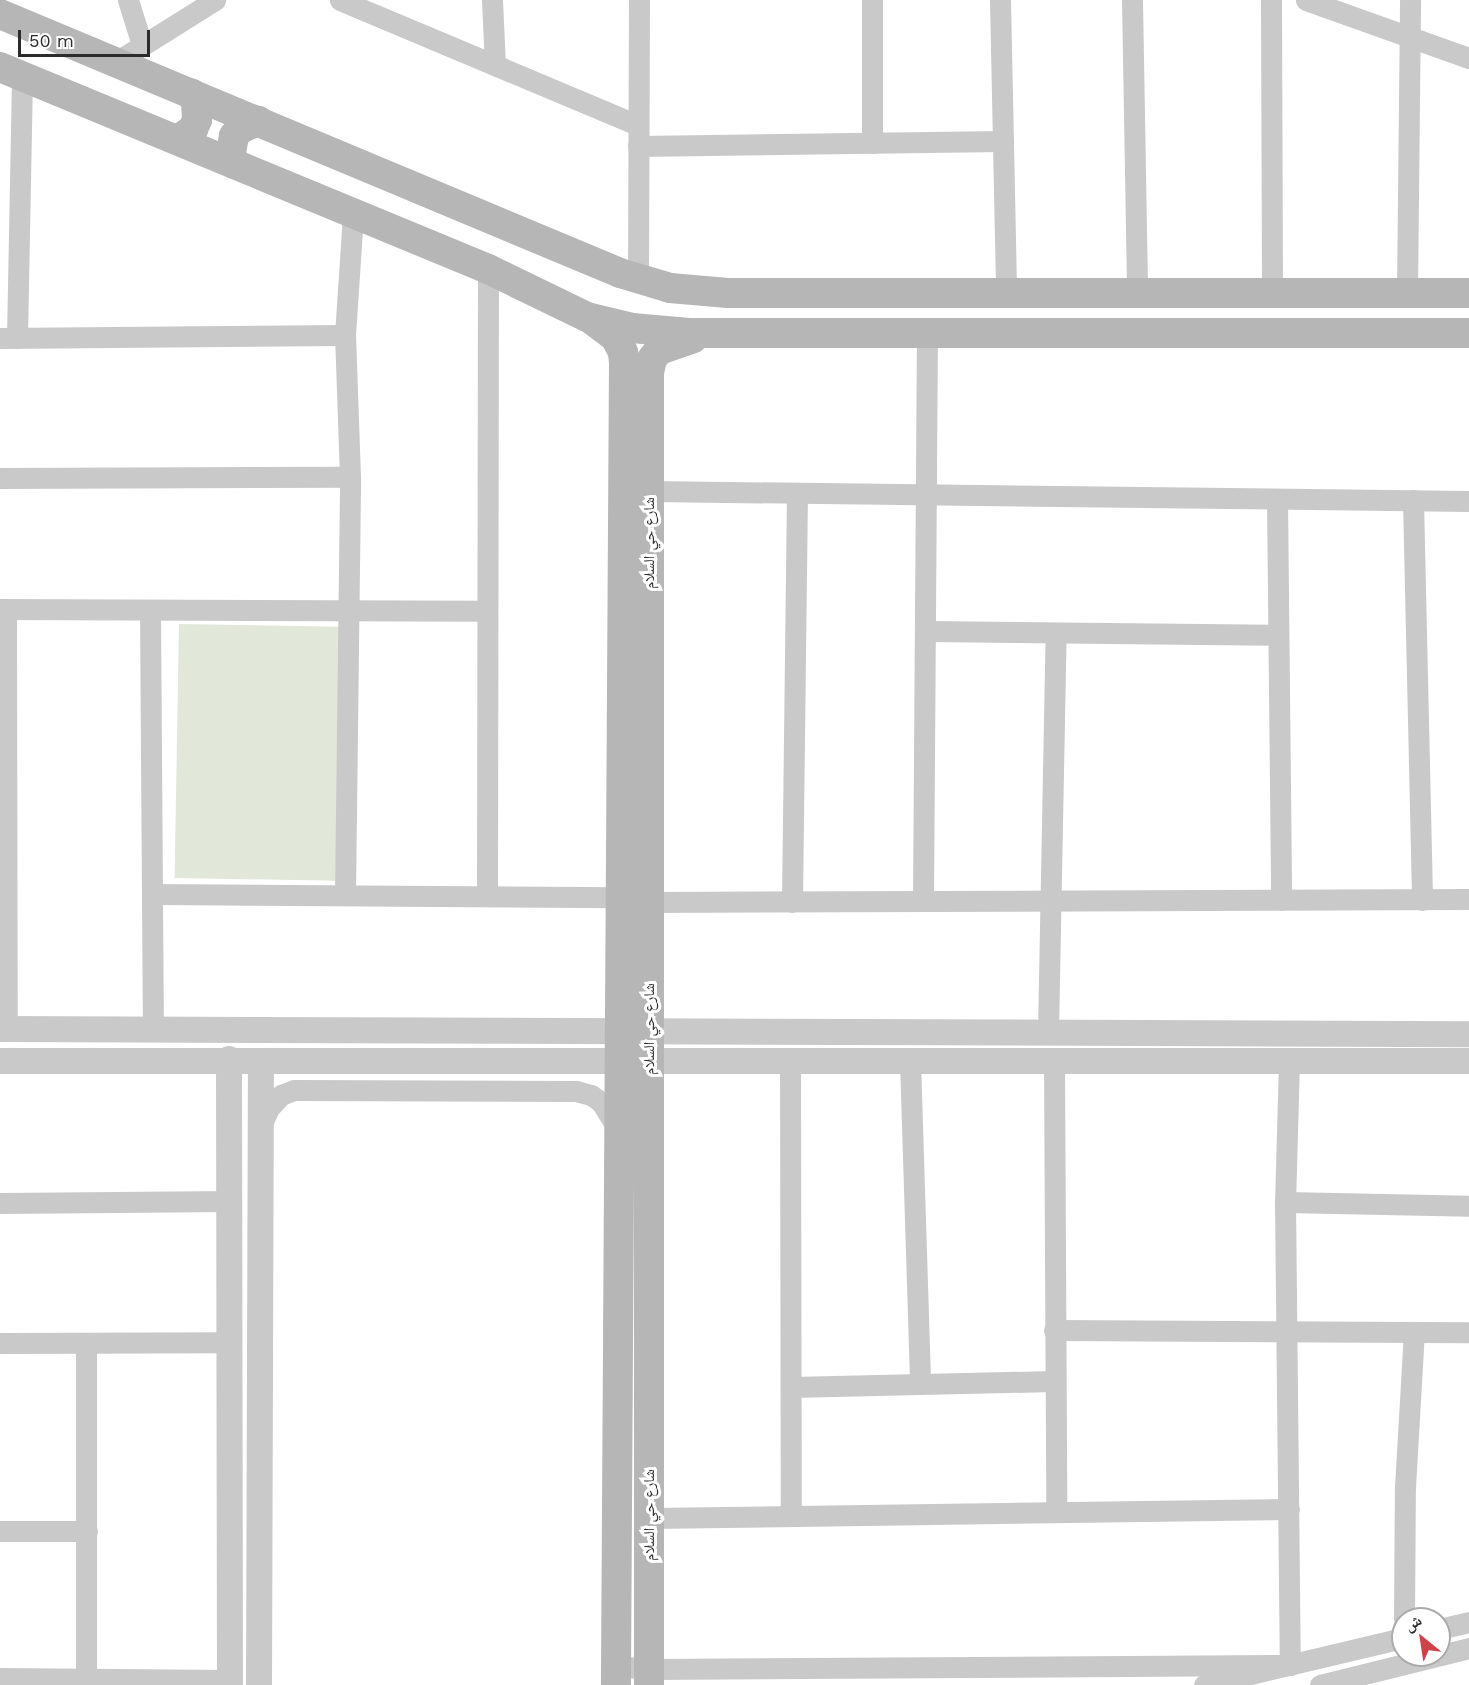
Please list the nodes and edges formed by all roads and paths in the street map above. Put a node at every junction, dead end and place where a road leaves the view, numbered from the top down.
1 (128, 0) edge
2 (216, 0) edge
3 (340, 0) edge
4 (492, 0) edge
5 (639, 0) edge
6 (872, 0) edge
7 (1000, 0) edge
8 (1132, 0) edge
9 (1271, 0) edge
10 (1306, 0) edge
11 (1410, 0) edge
12 (0, 14) edge
13 (1410, 37) junction
14 (142, 45) junction
15 (1469, 58) edge
16 (116, 62) junction
17 (495, 65) junction
18 (11, 72) edge
19 (191, 93) junction
20 (258, 121) junction
21 (638, 136) junction
22 (178, 140) junction
23 (1003, 141) junction
24 (872, 143) junction
25 (234, 164) junction
26 (353, 213) junction
27 (488, 269) junction
28 (638, 279) junction
29 (1010, 292) junction
30 (1072, 293) junction
31 (1272, 293) junction
32 (1407, 293) junction
33 (1469, 293) edge
34 (1137, 294) junction
35 (587, 317) junction
36 (722, 333) junction
37 (927, 333) junction
38 (1013, 333) junction
39 (1067, 333) junction
40 (1469, 333) edge
41 (345, 335) junction
42 (9, 338) edge
43 (637, 423) junction
44 (350, 477) junction
45 (0, 478) edge
46 (650, 491) junction
47 (797, 493) junction
48 (926, 494) junction
49 (1277, 499) junction
50 (1413, 501) junction
51 (1469, 501) edge
52 (3, 609) edge
53 (150, 610) junction
54 (348, 610) junction
55 (487, 611) junction
56 (925, 631) junction
57 (1056, 633) junction
58 (1278, 635) junction
59 (3, 791) edge
60 (152, 894) junction
61 (345, 895) junction
62 (486, 896) junction
63 (621, 897) junction
64 (1469, 899) edge
65 (1281, 900) junction
66 (1422, 900) junction
67 (922, 901) junction
68 (1049, 901) junction
69 (792, 902) junction
70 (650, 903) junction
71 (620, 976) junction
72 (650, 978) junction
73 (153, 1017) dead end
74 (4, 1029) edge
75 (606, 1031) junction
76 (660, 1031) junction
77 (1048, 1032) junction
78 (1407, 1033) junction
79 (1433, 1034) junction
80 (1469, 1034) edge
81 (230, 1059) junction
82 (588, 1060) junction
83 (0, 1061) edge
84 (261, 1061) junction
85 (620, 1061) junction
86 (662, 1061) junction
87 (790, 1061) junction
88 (910, 1061) junction
89 (1054, 1061) junction
90 (1289, 1061) junction
91 (1404, 1061) junction
92 (1430, 1061) junction
93 (1469, 1061) edge
94 (261, 1126) junction
95 (619, 1132) junction
96 (230, 1201) junction
97 (1285, 1202) junction
98 (0, 1203) edge
99 (1469, 1206) edge
100 (260, 1273) junction
101 (230, 1277) junction
102 (230, 1310) junction
103 (260, 1314) junction
104 (1054, 1330) junction
105 (1287, 1332) junction
106 (1413, 1332) junction
107 (1469, 1332) edge
108 (230, 1342) junction
109 (0, 1343) edge
110 (86, 1343) junction
111 (1054, 1381) junction
112 (920, 1384) junction
113 (791, 1387) junction
114 (1289, 1509) junction
115 (1056, 1512) junction
116 (791, 1516) junction
117 (650, 1518) junction
118 (0, 1531) edge
119 (87, 1531) junction
120 (1404, 1607) edge
121 (1469, 1622) edge
122 (1451, 1626) edge
123 (1391, 1641) edge
124 (1469, 1648) edge
125 (1291, 1665) junction
126 (616, 1675) edge
127 (650, 1677) edge
128 (0, 1678) edge
129 (86, 1681) edge
130 (230, 1683) edge
131 (259, 1685) edge
132 (1204, 1685) edge
133 (1320, 1685) edge

1 - 14 street
2 - 14 street
3 - 17 street
4 - 17 street
5 - 21 street
6 - 24 street
7 - 23 street
8 - 34 street
9 - 31 street
10 - 13 street
11 - 13 street
12 - 16 main road
13 - 15 street
13 - 32 street
14 - 16 street
16 - 19 main road
17 - 21 street
18 - 22 main road
18 - 42 street
19 - 20 main road
19 - 22 main road
20 - 25 main road
20 - 28 main road
21 - 24 street
21 - 28 street
22 - 25 main road
23 - 24 street
23 - 29 street
25 - 26 main road
26 - 27 main road
26 - 41 street
27 - 35 main road
27 - 55 street
28 - 29 main road
29 - 30 main road
29 - 38 main road
30 - 34 main road
30 - 39 main road
31 - 32 main road
31 - 34 main road
32 - 33 main road
35 - 36 main road
35 - 43 main road
36 - 37 main road
36 - 43 main road, شارع حي السلام
37 - 38 main road
37 - 48 street
38 - 39 main road
39 - 40 main road
41 - 42 street
41 - 44 street
43 - 46 main road, شارع حي السلام
43 - 63 main road
44 - 45 street
44 - 54 street
46 - 47 street
46 - 70 main road, شارع حي السلام
47 - 48 street
47 - 69 street
48 - 49 street
48 - 56 street
49 - 50 street
49 - 58 street
50 - 51 street
50 - 66 street
52 - 53 street
52 - 59 street
53 - 54 street
53 - 60 street
54 - 55 street
54 - 61 street
55 - 62 street
56 - 57 street
56 - 67 street
57 - 58 street
57 - 68 street
58 - 65 street
59 - 74 street
60 - 61 street
60 - 73 street
61 - 62 street
62 - 63 street
63 - 71 main road
64 - 66 street
65 - 66 street
65 - 68 street
67 - 68 street
67 - 69 street
68 - 77 street
69 - 70 street
70 - 72 main road, شارع حي السلام
71 - 72 main road
71 - 75 main road
72 - 76 main road, شارع حي السلام
74 - 75 street
75 - 76 street
75 - 82 street
75 - 85 main road
76 - 77 street
76 - 86 main road, شارع حي السلام
77 - 78 street
78 - 79 street
78 - 91 street
79 - 80 street
79 - 92 street
81 - 83 street
81 - 84 street
81 - 96 street
82 - 84 street
82 - 85 street
84 - 94 street
85 - 86 street
85 - 95 main road
86 - 87 street
86 - 117 main road, شارع حي السلام
87 - 88 street
87 - 113 street
88 - 89 street
88 - 112 street
89 - 90 street
89 - 104 street
90 - 91 street
90 - 97 street
91 - 92 street
92 - 93 street
94 - 95 street
94 - 100 street
95 - 126 main road
96 - 98 street
96 - 101 street
97 - 99 street
97 - 105 street
100 - 101 street
100 - 103 street
101 - 102 street
102 - 103 street
102 - 108 street
103 - 131 street
104 - 105 street
104 - 111 street
105 - 106 street
105 - 114 street
106 - 107 street
106 - 120 street
108 - 110 street
108 - 130 street
109 - 110 street
110 - 119 street
111 - 112 street
111 - 115 street
112 - 113 street
113 - 116 street
114 - 115 street
114 - 125 street
115 - 116 street
116 - 117 street
117 - 127 main road, شارع حي السلام
118 - 119 street
119 - 129 street
121 - 122 street
123 - 125 street
124 - 133 street
125 - 127 street
125 - 132 street
126 - 127 street
128 - 129 street
129 - 130 street

